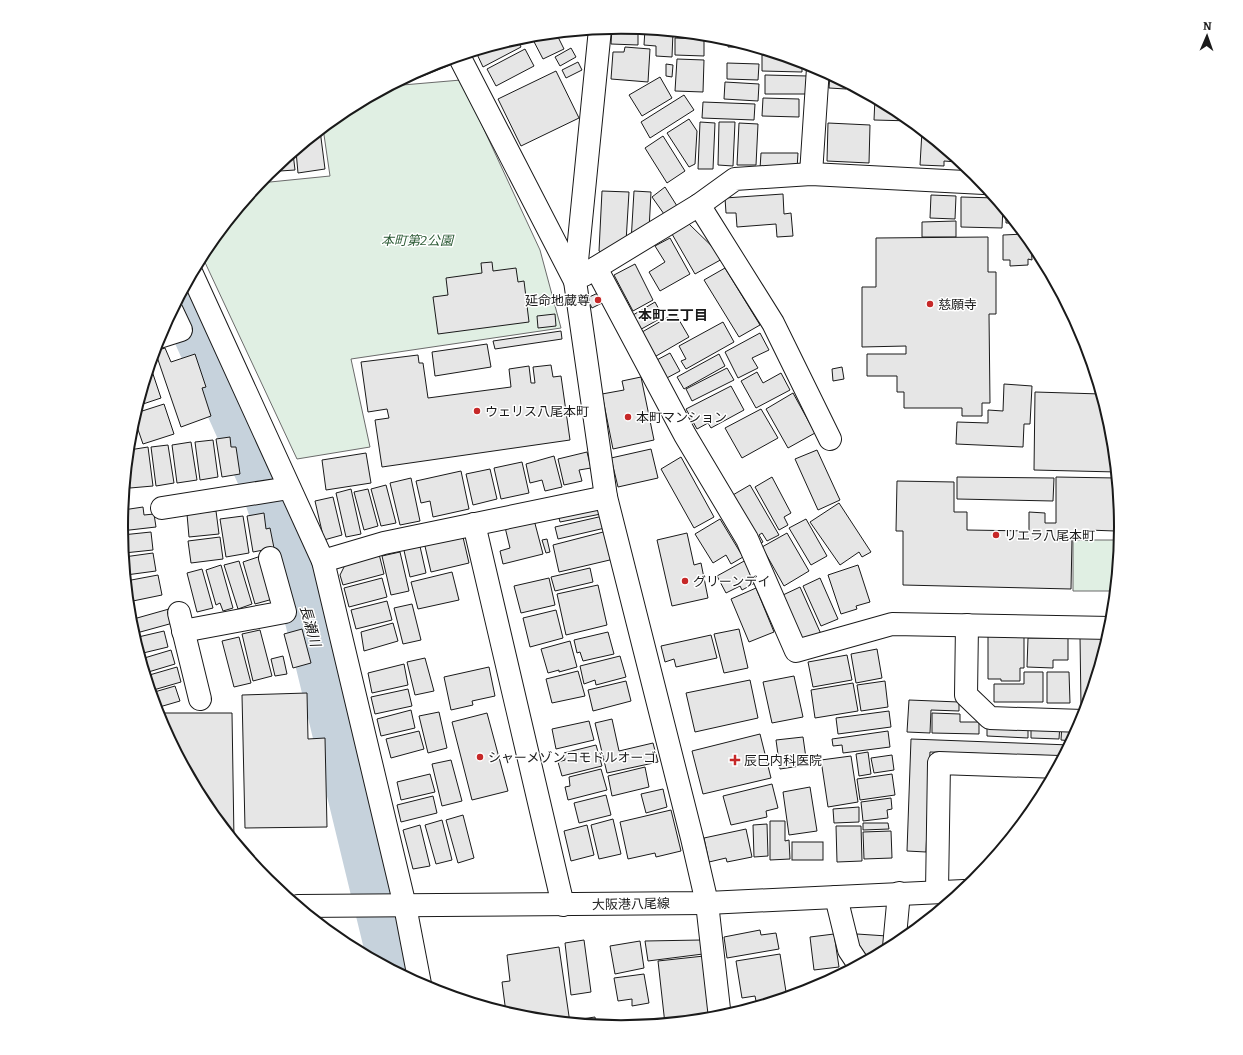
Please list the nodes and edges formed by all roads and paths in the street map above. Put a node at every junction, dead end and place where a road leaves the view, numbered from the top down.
1 (599, 35) edge
2 (461, 61) edge
3 (817, 75) edge
4 (810, 174) junction
5 (974, 183) edge
6 (699, 205) junction
7 (596, 268) junction
8 (195, 280) edge
9 (575, 281) junction
10 (175, 318) edge
11 (168, 334) edge
12 (830, 439) dead end
13 (285, 488) junction
14 (606, 497) junction
15 (162, 508) dead end
16 (474, 524) junction
17 (270, 558) dead end
18 (323, 561) junction
19 (967, 626) junction
20 (1105, 628) edge
21 (200, 699) dead end
22 (1075, 721) edge
23 (1053, 766) edge
24 (956, 890) edge
25 (937, 891) junction
26 (899, 893) junction
27 (836, 898) junction
28 (707, 903) junction
29 (563, 905) junction
30 (305, 906) edge
31 (398, 906) junction
32 (895, 939) edge
33 (856, 961) edge
34 (418, 976) edge
35 (719, 1012) edge

1 - 9 street
2 - 9 street
3 - 4 street
4 - 5 street
4 - 6 street
6 - 7 street
6 - 12 street
7 - 9 street
7 - 19 street
8 - 13 street
9 - 14 street
10 - 11 street
13 - 15 street
13 - 18 street
14 - 16 street
14 - 28 street
16 - 18 street
16 - 29 street
17 - 21 street
18 - 31 street
19 - 20 street
19 - 22 street
23 - 25 street
24 - 25 street, 大阪港八尾線
25 - 26 street, 大阪港八尾線
26 - 27 street, 大阪港八尾線
26 - 32 street
27 - 28 street, 大阪港八尾線
27 - 33 street
28 - 29 street, 大阪港八尾線
28 - 35 street
29 - 31 street, 大阪港八尾線
30 - 31 street, 大阪港八尾線
31 - 34 street

